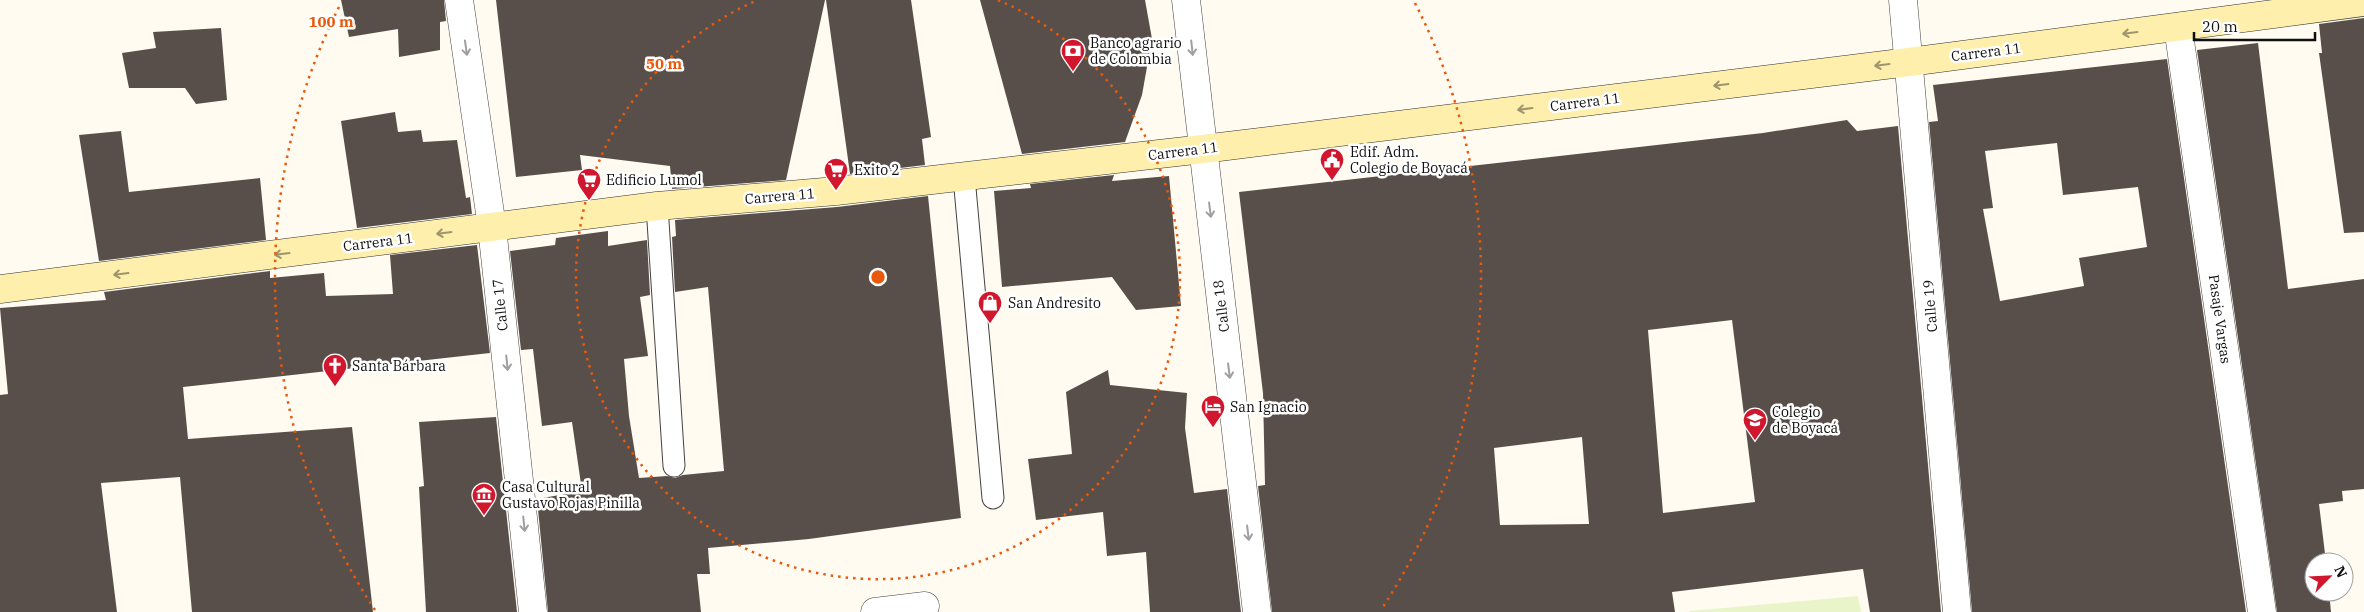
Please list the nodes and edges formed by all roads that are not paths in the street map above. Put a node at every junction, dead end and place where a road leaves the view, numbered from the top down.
1 (459, 0) edge
2 (1186, 0) edge
3 (1903, 0) edge
4 (2364, 2) edge
5 (2178, 27) junction
6 (1909, 62) junction
7 (1203, 149) junction
8 (964, 177) junction
9 (657, 206) junction
10 (492, 227) junction
11 (0, 289) edge
12 (674, 466) dead end
13 (993, 498) dead end
14 (925, 606) dead end
15 (533, 612) edge
16 (875, 612) edge
17 (1257, 612) edge
18 (1957, 612) edge
19 (2262, 612) edge

1 -> 10 street, Calle 17
2 -> 7 street, Calle 18
3 - 6 street, Calle 19
4 - 5 main road, Carrera 11
5 -> 6 main road, Carrera 11
5 - 19 street, Pasaje Vargas
6 -> 7 main road, Carrera 11
6 - 18 street, Calle 19
7 - 8 main road, Carrera 11
7 -> 17 street, Calle 18
8 - 9 main road, Carrera 11
8 - 13 lane
9 - 10 main road, Carrera 11
9 - 12 lane
10 -> 11 main road, Carrera 11
10 -> 15 street, Calle 17
14 - 16 street

